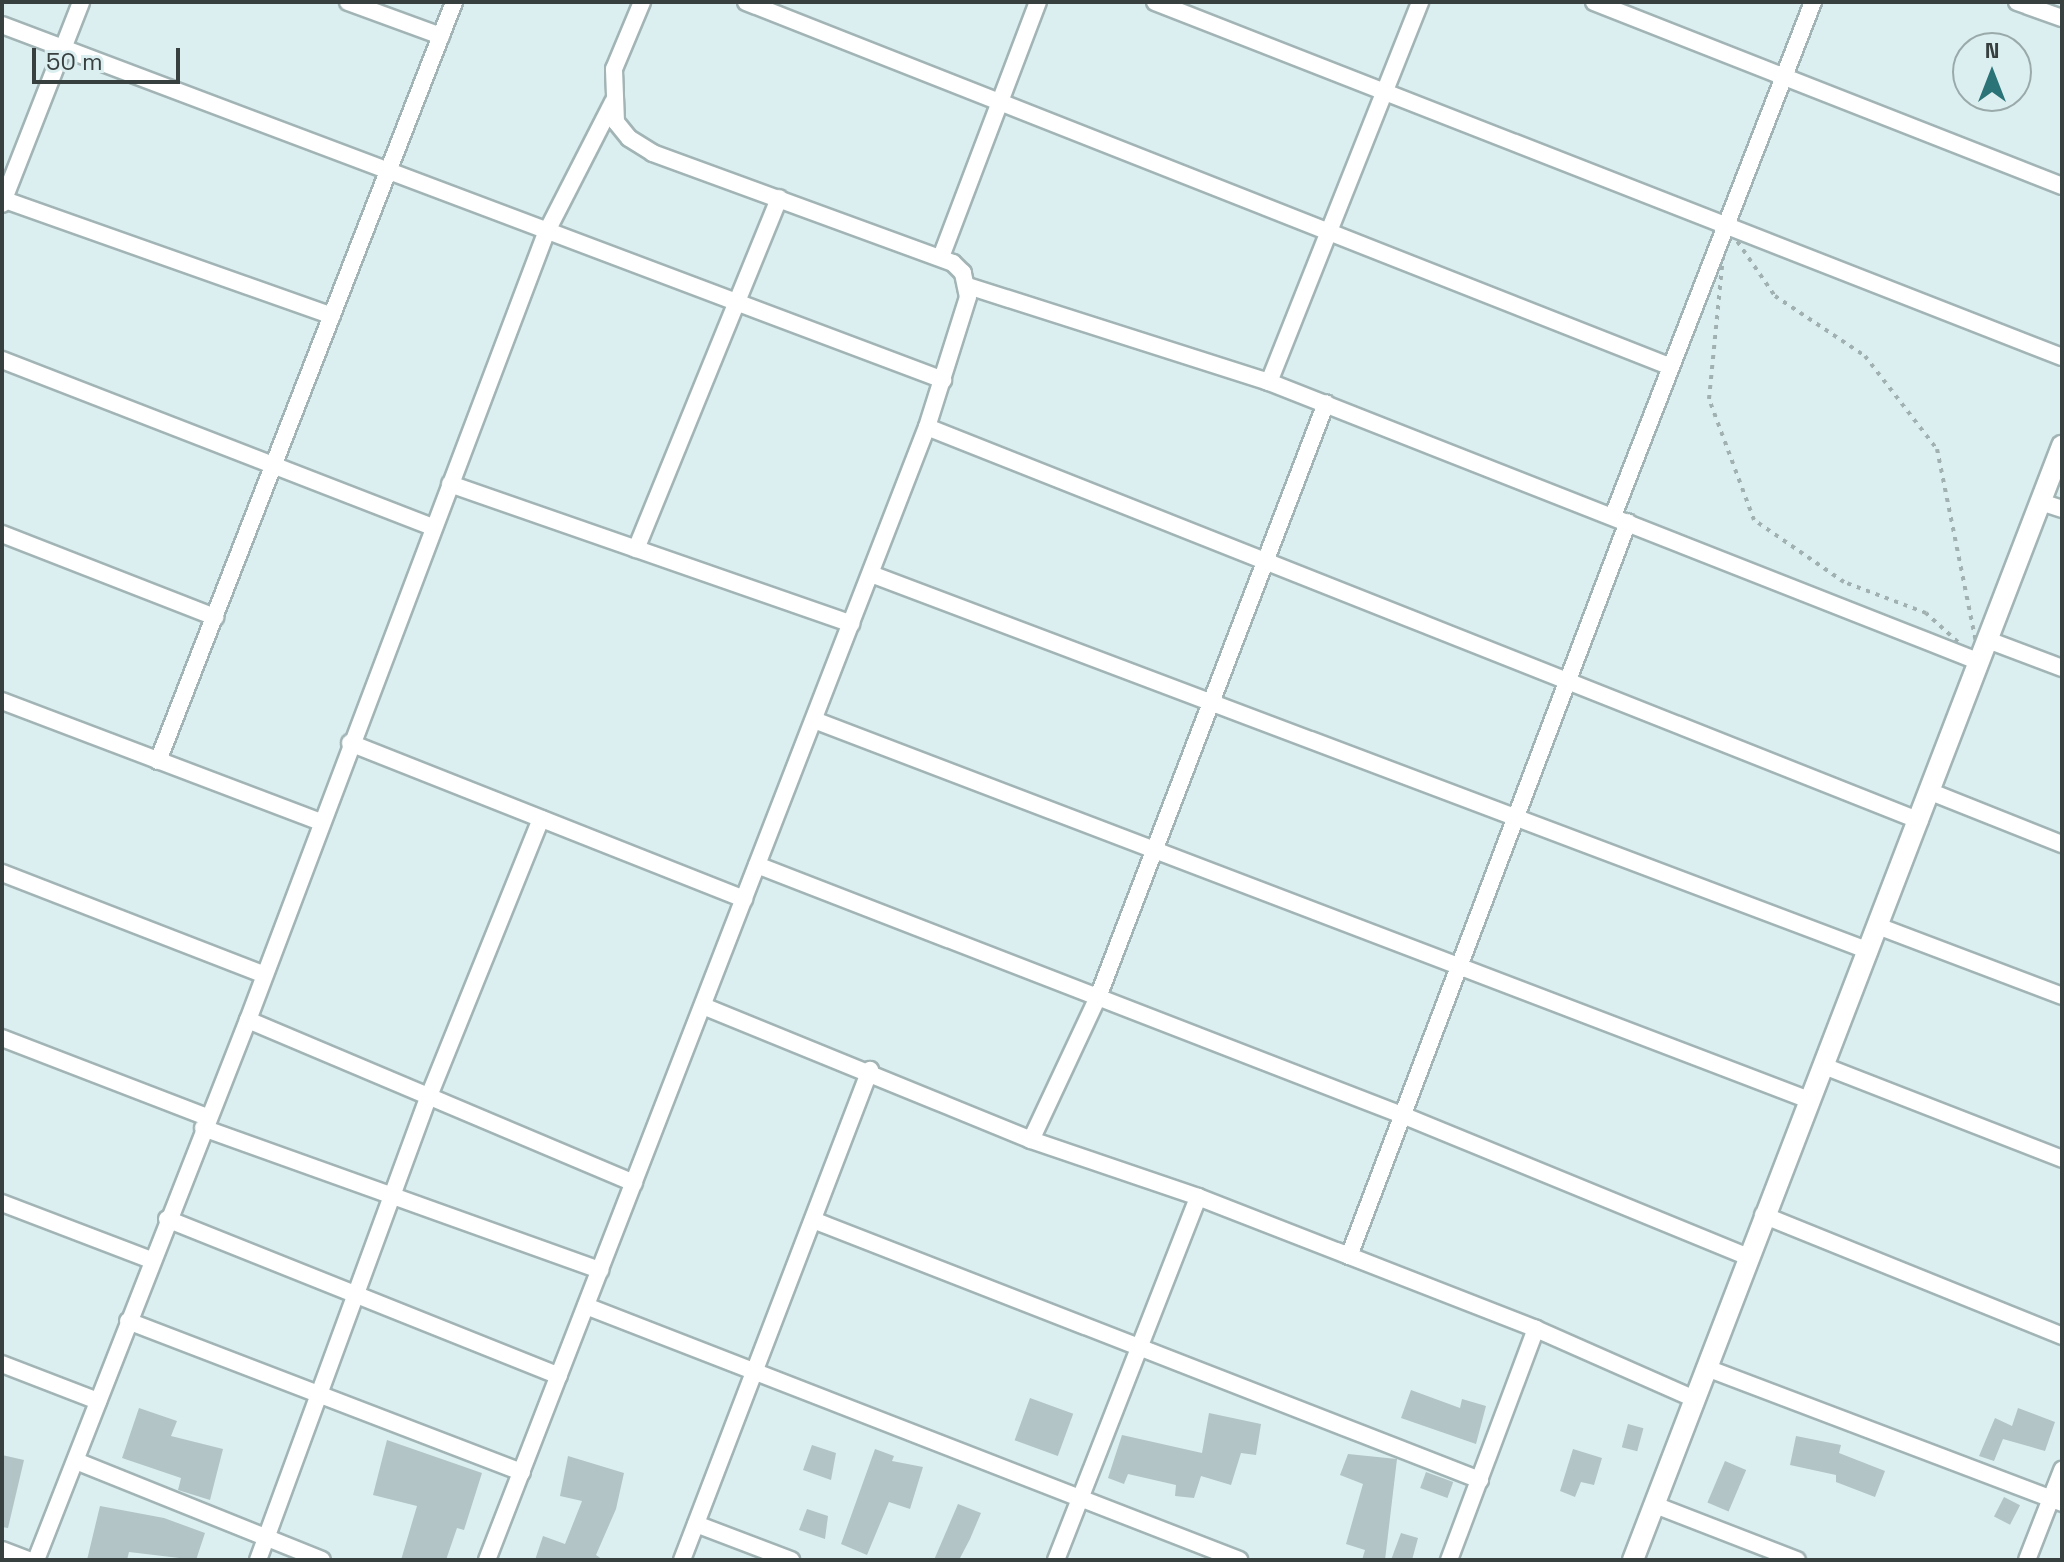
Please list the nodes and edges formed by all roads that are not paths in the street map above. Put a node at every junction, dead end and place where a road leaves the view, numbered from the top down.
1 (81, 2) edge
2 (348, 2) edge
3 (454, 2) edge
4 (642, 2) edge
5 (746, 2) edge
6 (1038, 2) edge
7 (1155, 2) edge
8 (1420, 2) edge
9 (1594, 2) edge
10 (1813, 2) edge
11 (2017, 2) edge
12 (2062, 18) edge
13 (2, 25) edge
14 (441, 36) junction
15 (63, 49) junction
16 (1784, 75) junction
17 (1384, 92) junction
18 (613, 102) junction
19 (1000, 102) junction
20 (387, 173) junction
21 (2062, 186) edge
22 (779, 198) junction
23 (3, 201) edge
24 (1726, 225) junction
25 (1328, 232) junction
26 (546, 233) junction
27 (941, 257) junction
28 (968, 286) junction
29 (738, 302) junction
30 (332, 316) junction
31 (2062, 357) edge
32 (2, 360) edge
33 (1671, 367) junction
34 (943, 380) junction
35 (1269, 382) junction
36 (1326, 403) junction
37 (927, 427) junction
38 (2062, 446) edge
39 (274, 465) junction
40 (450, 484) junction
41 (2041, 502) junction
42 (2062, 509) edge
43 (1621, 519) junction
44 (433, 527) junction
45 (2, 534) edge
46 (636, 549) junction
47 (1266, 561) junction
48 (871, 574) junction
49 (215, 617) junction
50 (851, 624) junction
51 (1988, 640) junction
52 (1980, 662) junction
53 (2062, 668) edge
54 (1568, 680) junction
55 (2, 701) edge
56 (1212, 704) junction
57 (814, 720) junction
58 (350, 743) junction
59 (158, 761) junction
60 (1931, 792) junction
61 (541, 819) junction
62 (1515, 821) junction
63 (1920, 821) junction
64 (320, 822) junction
65 (2062, 844) edge
66 (1157, 849) junction
67 (757, 865) junction
68 (2, 873) edge
69 (744, 899) junction
70 (1878, 926) junction
71 (1869, 951) junction
72 (1460, 964) junction
73 (262, 974) junction
74 (2062, 996) edge
75 (1098, 997) junction
76 (703, 1006) junction
77 (248, 1020) junction
78 (2, 1038) edge
79 (1824, 1066) junction
80 (870, 1070) junction
81 (429, 1096) junction
82 (1809, 1100) junction
83 (1402, 1115) junction
84 (205, 1122) junction
85 (1031, 1140) junction
86 (2062, 1159) edge
87 (634, 1183) junction
88 (393, 1196) junction
89 (1198, 1197) junction
90 (2, 1203) edge
91 (1763, 1215) junction
92 (167, 1219) junction
93 (813, 1220) junction
94 (1349, 1256) junction
95 (1748, 1257) junction
96 (151, 1260) junction
97 (600, 1270) junction
98 (358, 1295) junction
99 (586, 1306) junction
100 (128, 1321) junction
101 (1536, 1329) junction
102 (2062, 1336) edge
103 (1139, 1348) junction
104 (2, 1364) edge
105 (1707, 1368) junction
106 (755, 1371) junction
107 (559, 1376) junction
108 (321, 1395) junction
109 (1695, 1399) junction
110 (98, 1401) junction
111 (76, 1461) junction
112 (2062, 1470) edge
113 (522, 1472) junction
114 (1480, 1480) junction
115 (1080, 1498) junction
116 (2056, 1501) edge
117 (1655, 1505) junction
118 (696, 1524) junction
119 (268, 1536) junction
120 (2, 1550) edge
121 (28, 1560) edge
122 (36, 1560) edge
123 (258, 1560) edge
124 (322, 1560) edge
125 (487, 1560) edge
126 (682, 1560) edge
127 (791, 1560) edge
128 (1056, 1560) edge
129 (1239, 1560) edge
130 (1449, 1560) edge
131 (1633, 1560) edge
132 (1797, 1560) edge
133 (2027, 1560) edge

1 - 15 street
2 - 14 street
3 - 14 street
4 - 18 street
5 - 19 street
6 - 19 street
7 - 17 street
8 - 17 street
9 - 16 street
10 - 16 street
11 - 12 street
13 - 15 street
14 - 20 street
15 - 20 street
15 - 23 street
16 - 21 street
16 - 24 street
17 - 24 street
17 - 25 street
18 - 22 street
18 - 26 street
19 - 25 street
19 - 27 street
20 - 26 street
20 - 30 street
22 - 27 street
22 - 29 street
23 - 30 street
24 - 31 street
24 - 33 street
25 - 33 street
25 - 35 street
26 - 29 street
26 - 40 street
27 - 28 street
28 - 34 street
28 - 35 street
29 - 34 street
29 - 46 street
30 - 39 street
32 - 39 street
33 - 43 street
34 - 37 street
35 - 36 street
36 - 43 street
36 - 47 street
37 - 47 street
37 - 48 street
38 - 41 street
39 - 44 street
39 - 49 street
40 - 44 street
40 - 46 street
41 - 42 street
41 - 51 street
43 - 52 street
43 - 54 street
44 - 58 street
45 - 49 street
46 - 50 street
47 - 54 street
47 - 56 street
48 - 50 street
48 - 56 street
49 - 59 street
50 - 57 street
51 - 52 street
51 - 53 street
52 - 60 street
54 - 62 street
54 - 63 street
55 - 59 street
56 - 62 street
56 - 66 street
57 - 66 street
57 - 67 street
58 - 61 street
58 - 64 street
59 - 64 street
60 - 63 street
60 - 65 street
61 - 69 street
61 - 81 street
62 - 71 street
62 - 72 street
63 - 70 street
64 - 73 street
66 - 72 street
66 - 75 street
67 - 69 street
67 - 75 street
68 - 73 street
69 - 76 street
70 - 71 street
70 - 74 street
71 - 79 street
72 - 82 street
72 - 83 street
73 - 77 street
75 - 83 street
75 - 85 street
76 - 80 street
76 - 87 street
77 - 81 street
77 - 84 street
78 - 84 street
79 - 82 street
79 - 86 street
80 - 85 street
80 - 93 street
81 - 87 street
81 - 88 street
82 - 91 street
83 - 94 street
83 - 95 street
84 - 88 street
84 - 92 street
85 - 89 street
87 - 97 street
88 - 97 street
88 - 98 street
89 - 94 street
89 - 103 street
90 - 96 street
91 - 95 street
91 - 102 street
92 - 96 street
92 - 98 street
93 - 103 street
93 - 106 street
94 - 101 street
95 - 105 street
96 - 100 street
97 - 99 street
98 - 107 street
98 - 108 street
99 - 106 street
99 - 107 street
100 - 108 street
100 - 110 street
101 - 109 street
101 - 114 street
103 - 114 street
103 - 115 street
104 - 110 street
105 - 109 street
105 - 116 street
106 - 115 street
106 - 118 street
107 - 113 street
108 - 113 street
108 - 119 street
109 - 117 street
110 - 111 street
111 - 119 street
111 - 122 street
112 - 116 street
113 - 125 street
114 - 130 street
115 - 128 street
115 - 129 street
116 - 133 street
117 - 131 street
117 - 132 street
118 - 126 street
118 - 127 street
119 - 123 street
119 - 124 street
120 - 121 street

